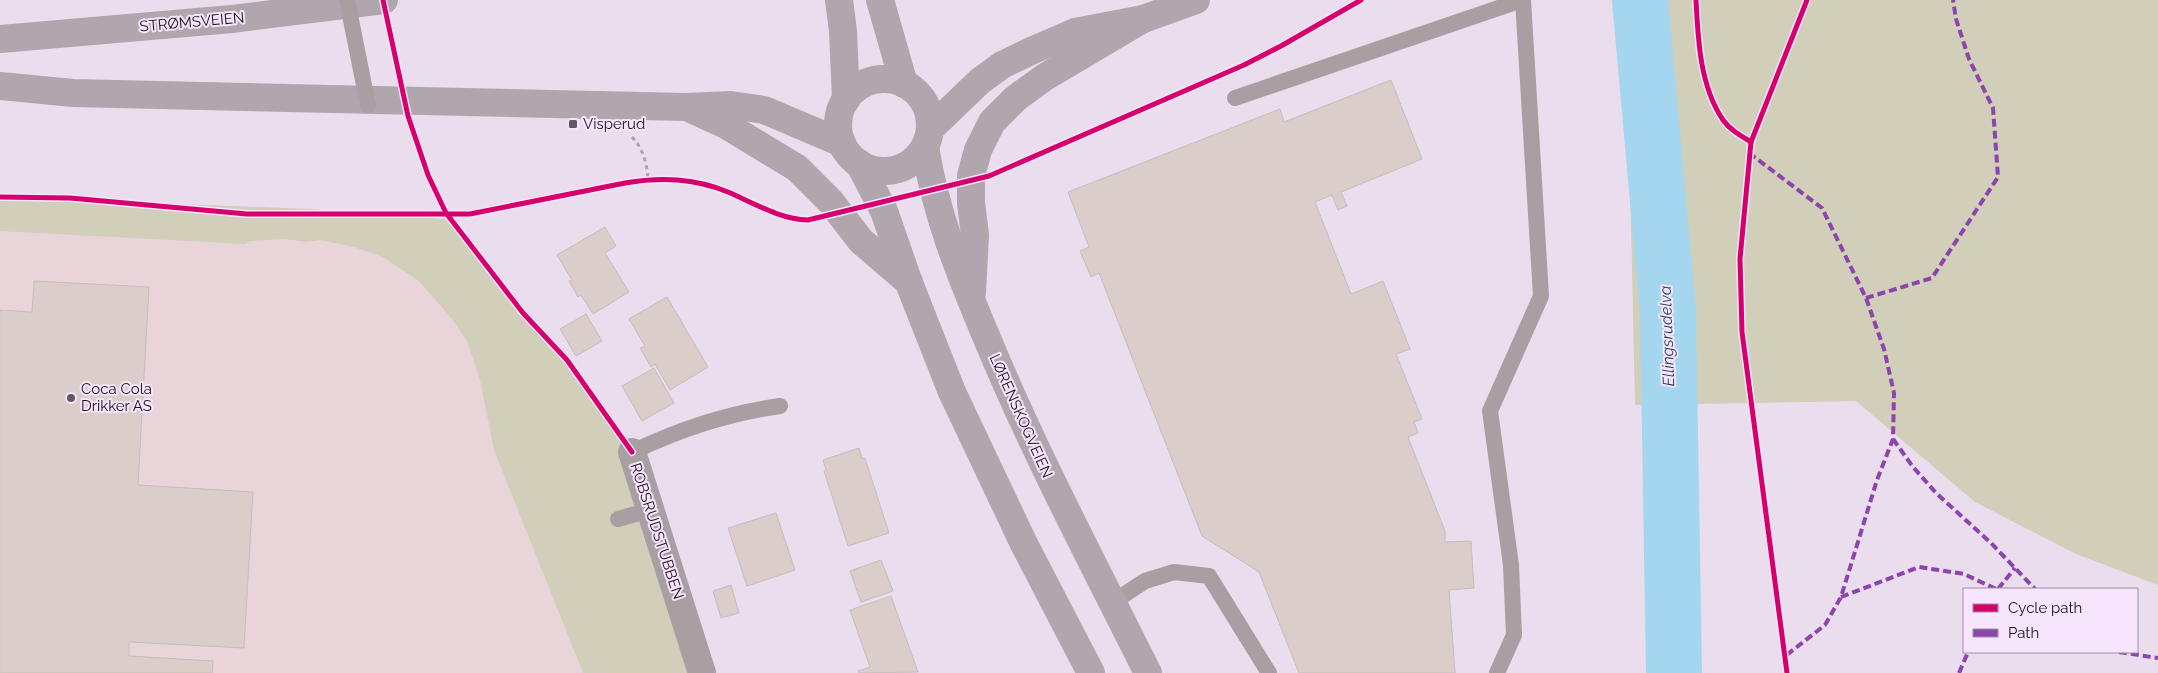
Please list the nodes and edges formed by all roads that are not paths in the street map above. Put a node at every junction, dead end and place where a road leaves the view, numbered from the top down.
1 (347, 0) edge
2 (384, 0) edge
3 (839, 0) edge
4 (1196, 0) edge
5 (1522, 0) edge
6 (883, 12) edge
7 (1143, 19) junction
8 (0, 38) edge
9 (904, 84) junction
10 (0, 86) edge
11 (1235, 98) dead end
12 (846, 100) junction
13 (368, 105) dead end
14 (685, 107) junction
15 (928, 138) junction
16 (851, 153) junction
17 (909, 283) junction
18 (972, 302) junction
19 (780, 406) dead end
20 (632, 452) joint
21 (650, 510) junction
22 (618, 519) dead end
23 (1113, 602) junction
24 (702, 673) edge
25 (1092, 673) edge
26 (1148, 673) edge
27 (1269, 673) edge
28 (1497, 673) edge

1 - 13 lane, bridge
2 - 8 highway, STRØMSVEIEN
3 - 12 highway
4 - 7 highway
5 - 11 lane
5 - 28 lane
6 - 9 highway
7 - 15 highway
7 - 18 highway
9 - 12 highway
9 - 15 highway
10 - 14 highway
12 - 16 highway
14 - 16 highway
14 - 17 highway
15 - 16 highway
15 - 18 highway, LØRENSKOGVEIEN
16 - 17 highway
17 - 25 highway
18 - 23 highway, LØRENSKOGVEIEN
19 - 20 lane, ROBSRUDSTUBBEN
20 - 21 street, ROBSRUDSTUBBEN
21 - 22 lane
21 - 24 street, ROBSRUDSTUBBEN
23 - 26 highway, LØRENSKOGVEIEN
23 - 27 lane

